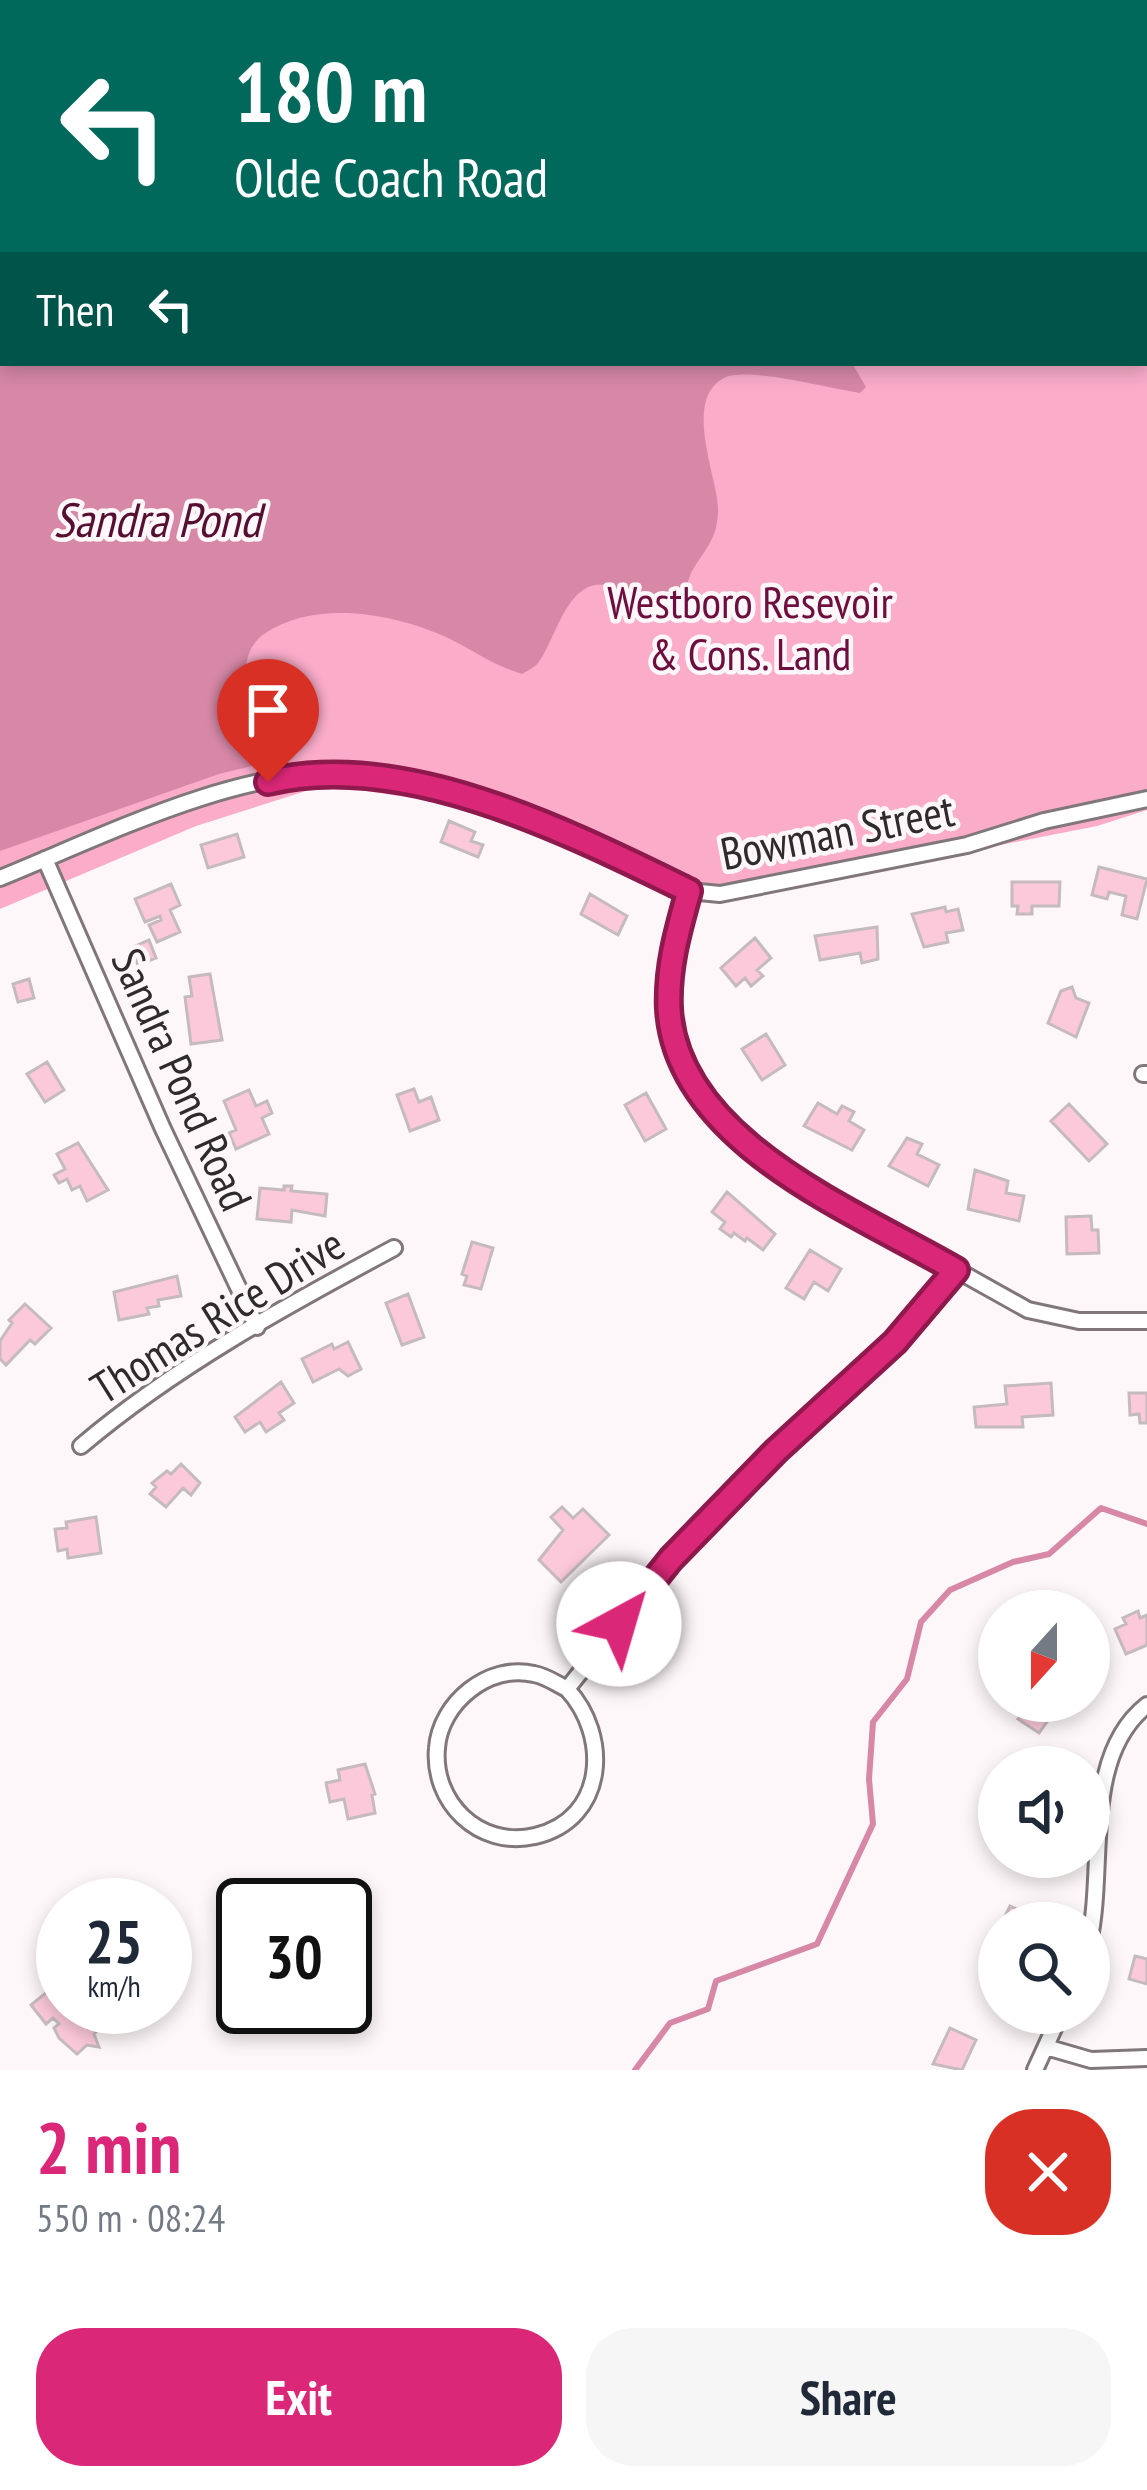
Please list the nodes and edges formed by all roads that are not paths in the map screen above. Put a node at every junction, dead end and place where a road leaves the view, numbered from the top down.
1 (1147, 799) edge
2 (45, 859) junction
3 (0, 878) edge
4 (689, 891) junction
5 (394, 1248) dead end
6 (956, 1270) junction
7 (1147, 1321) edge
8 (256, 1327) junction
9 (81, 1446) dead end
10 (567, 1690) junction
11 (1147, 1706) edge
12 (1093, 1902) edge
13 (1052, 2034) edge
14 (1046, 2047) junction
15 (1147, 2058) edge
16 (1035, 2070) edge

1 - 4 street, Bowman Street
2 - 3 street, Bowman Street
2 - 4 street, Bowman Street
2 - 8 street, Sandra Pond Road
4 - 6 street
5 - 8 street, Thomas Rice Drive
6 - 7 street
6 - 10 street
8 - 9 street, Thomas Rice Drive
10 - 10 street
11 - 12 street
13 - 14 street
14 - 15 street
14 - 16 street

